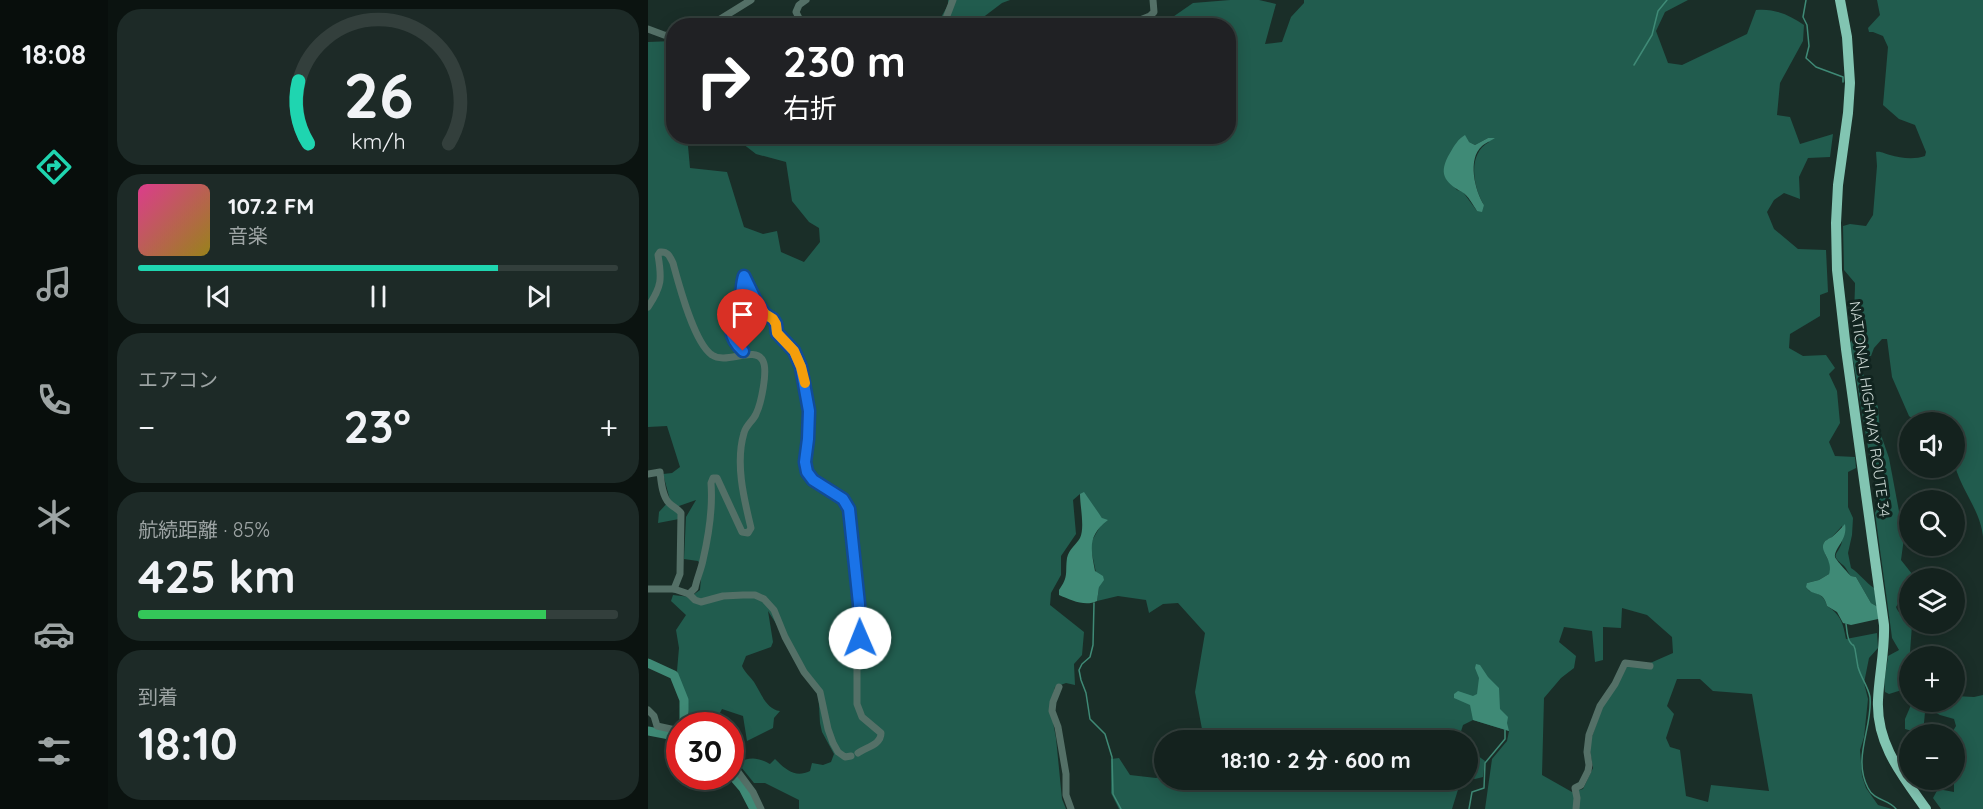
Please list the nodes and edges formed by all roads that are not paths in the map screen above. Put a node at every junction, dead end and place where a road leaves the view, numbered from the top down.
1 (751, 0) edge
2 (806, 0) edge
3 (953, 0) edge
4 (1153, 0) edge
5 (1840, 0) edge
6 (722, 18) edge
7 (799, 18) edge
8 (947, 18) edge
9 (1145, 18) edge
10 (648, 29) edge
11 (666, 35) edge
12 (648, 307) edge
13 (744, 354) junction
14 (648, 474) edge
15 (648, 589) edge
16 (674, 589) junction
17 (689, 594) junction
18 (1650, 666) dead end
19 (1059, 687) dead end
20 (648, 710) edge
21 (666, 728) edge
22 (744, 780) edge
23 (761, 809) edge
24 (1071, 809) edge
25 (1576, 809) edge
26 (1926, 809) edge

1 - 6 street
2 - 7 street
3 - 8 street
4 - 9 street
5 - 26 highway, NATIONAL HIGHWAY ROUTE 34
10 - 11 street
12 - 13 street
13 - 17 street
13 - 17 street
14 - 16 street
15 - 16 street
16 - 17 street
18 - 25 street
19 - 24 street
20 - 21 street
22 - 23 street

